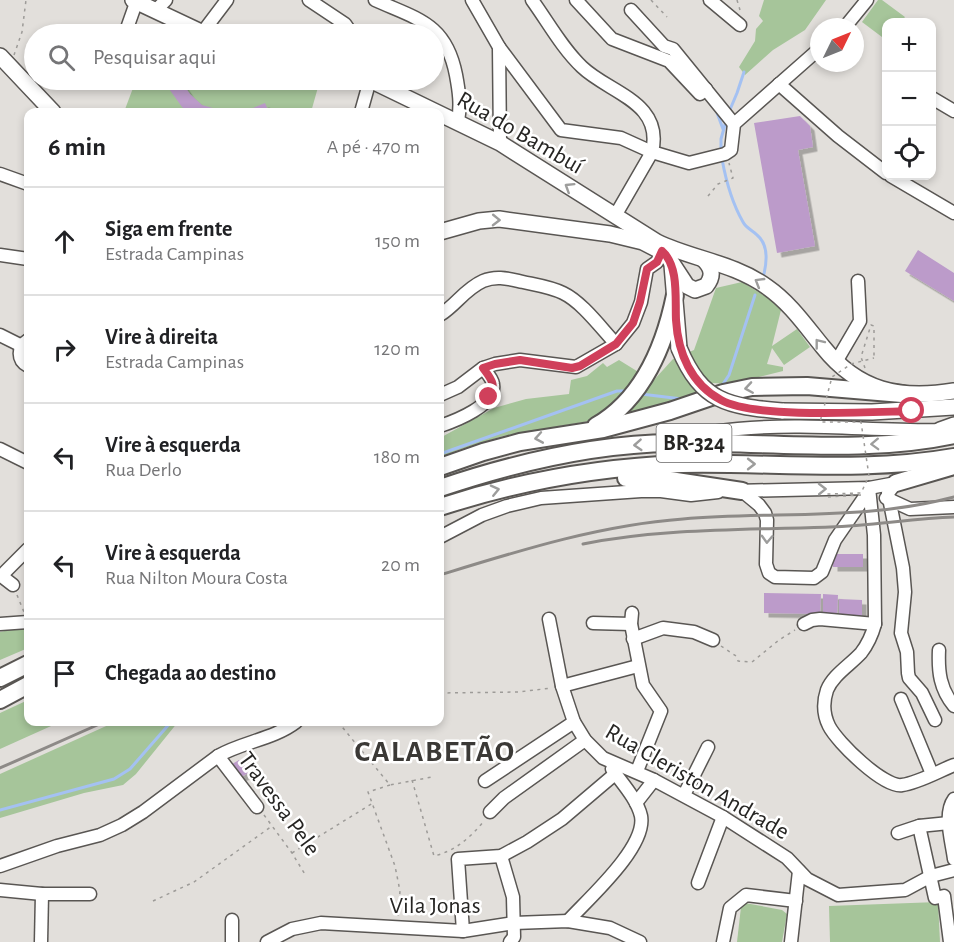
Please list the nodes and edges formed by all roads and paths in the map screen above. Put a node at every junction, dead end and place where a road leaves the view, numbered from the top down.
1 (26, 0) edge
2 (136, 0) edge
3 (227, 0) edge
4 (309, 0) edge
5 (375, 0) edge
6 (472, 0) edge
7 (532, 0) edge
8 (576, 0) edge
9 (651, 0) edge
10 (710, 0) edge
11 (867, 0) edge
12 (160, 5) edge
13 (631, 10) dead end
14 (667, 17) dead end
15 (852, 18) edge
16 (128, 24) edge
17 (188, 24) edge
18 (210, 24) edge
19 (345, 24) edge
20 (427, 24) edge
21 (740, 25) dead end
22 (444, 40) edge
23 (499, 47) junction
24 (810, 57) edge
25 (8, 61) edge
26 (24, 79) edge
27 (779, 84) junction
28 (34, 90) edge
29 (367, 90) edge
30 (391, 90) edge
31 (704, 91) junction
32 (936, 100) edge
33 (49, 108) edge
34 (362, 108) edge
35 (429, 108) edge
36 (954, 111) edge
37 (444, 115) edge
38 (729, 118) junction
39 (458, 122) junction
40 (500, 143) junction
41 (652, 152) junction
42 (722, 154) junction
43 (882, 170) edge
44 (0, 174) edge
45 (898, 180) edge
46 (24, 183) edge
47 (708, 196) dead end
48 (954, 213) edge
49 (617, 217) junction
50 (444, 231) edge
51 (610, 234) junction
52 (0, 255) edge
53 (667, 257) junction
54 (24, 258) edge
55 (704, 260) junction
56 (858, 281) dead end
57 (675, 295) junction
58 (444, 312) edge
59 (0, 336) edge
60 (24, 343) edge
61 (616, 344) junction
62 (24, 345) edge
63 (24, 362) edge
64 (836, 362) junction
65 (483, 368) junction
66 (869, 372) dead end
67 (954, 391) edge
68 (444, 394) edge
69 (902, 394) junction
70 (954, 407) edge
71 (444, 424) edge
72 (950, 430) edge
73 (579, 433) junction
74 (0, 449) edge
75 (954, 458) edge
76 (24, 461) edge
77 (954, 466) edge
78 (444, 467) edge
79 (550, 478) junction
80 (896, 483) junction
81 (444, 487) edge
82 (742, 491) junction
83 (865, 492) junction
84 (890, 501) junction
85 (444, 506) edge
86 (954, 507) edge
87 (444, 535) edge
88 (24, 553) edge
89 (13, 585) joint
90 (24, 612) edge
91 (549, 619) dead end
92 (24, 622) edge
93 (593, 623) dead end
94 (0, 624) edge
95 (804, 624) joint
96 (875, 624) junction
97 (633, 639) junction
98 (713, 640) joint
99 (939, 650) dead end
100 (24, 666) edge
101 (638, 666) junction
102 (0, 678) edge
103 (562, 686) junction
104 (24, 687) edge
105 (444, 693) edge
106 (901, 699) dead end
107 (0, 700) edge
108 (954, 706) edge
109 (935, 720) dead end
110 (574, 722) junction
111 (289, 726) edge
112 (341, 726) edge
113 (585, 740) junction
114 (708, 747) dead end
115 (218, 756) junction
116 (603, 758) junction
117 (954, 765) edge
118 (637, 771) junction
119 (615, 774) junction
120 (932, 774) junction
121 (432, 777) dead end
122 (412, 780) junction
123 (654, 780) junction
124 (485, 781) dead end
125 (390, 785) junction
126 (684, 795) junction
127 (954, 799) edge
128 (372, 803) junction
129 (636, 803) junction
130 (257, 807) joint
131 (490, 812) joint
132 (723, 817) junction
133 (949, 823) junction
134 (272, 826) junction
135 (919, 826) junction
136 (898, 833) dead end
137 (292, 853) junction
138 (501, 856) junction
139 (954, 859) edge
140 (0, 866) edge
141 (954, 870) edge
142 (799, 871) junction
143 (306, 876) dead end
144 (931, 876) junction
145 (698, 883) dead end
146 (0, 890) edge
147 (42, 894) junction
148 (90, 894) dead end
149 (153, 901) dead end
150 (796, 901) junction
151 (232, 920) dead end
152 (568, 921) junction
153 (514, 923) junction
154 (397, 928) junction
155 (463, 931) junction
156 (41, 942) edge
157 (232, 942) edge
158 (267, 942) edge
159 (510, 942) edge
160 (640, 942) edge
161 (723, 942) edge
162 (791, 942) edge
163 (950, 942) edge

1 - 25 path
2 - 12 main road
2 - 16 street
3 - 18 street
4 - 19 street
5 - 20 street
6 - 23 street
7 - 41 street
8 - 31 street
9 - 14 path
10 - 21 street
11 - 15 street
12 - 17 main road
13 - 31 street
22 - 39 street
23 - 40 street
23 - 41 street
24 - 27 street
25 - 26 main road
27 - 38 street
27 - 43 street
28 - 33 main road
29 - 34 street
30 - 35 main road, Rua do Bambuí
31 - 38 street
32 - 36 street
37 - 39 main road, Rua do Bambuí
38 - 42 street
39 - 40 main road, Rua do Bambuí
49 -> 40 main road, Rua do Bambuí
41 - 42 street
41 - 49 street
42 - 47 path
44 - 46 street
45 - 48 street
49 - 51 main road
49 - 55 main road, Rua do Bambuí
50 -> 51 main road
51 - 53 main road
52 - 54 street
53 - 55 main road
53 - 57 main road
53 - 61 street
64 -> 55 main road, Rua do Bambuí
56 - 64 street
57 - 70 main road, bridge
57 - 73 highway
58 - 61 street
59 - 60 street
61 - 65 street
62 - 63 street
64 - 69 main road, Rua do Bambuí
65 - 68 street
65 - 71 street
66 - 83 path, bridge
67 - 69 main road, Rua do Bambuí
69 -> 73 highway
72 -> 81 highway, BR-324
73 -> 78 highway
74 - 76 street
79 -> 75 highway, BR-324
77 - 80 highway
79 - 82 highway
85 -> 79 highway, BR-324
80 - 83 street
80 - 84 street
82 -> 83 street
82 -> 83 street
82 - 87 street
83 - 84 street
83 - 96 street
84 - 86 street
84 - 109 street
88 - 89 street
89 - 90 path
91 - 103 street, Rua Cleriston Andrade
92 - 94 street
93 - 97 street
95 - 96 street
95 - 98 path
96 - 120 street
97 - 98 street
97 - 101 street
99 - 108 street
100 - 102 highway
101 - 103 street
101 - 118 street
103 - 105 path
103 - 110 street, Rua Cleriston Andrade
104 - 107 highway
106 - 120 street
110 - 113 street, Rua Cleriston Andrade
110 - 124 street
111 - 115 street
112 - 125 path
113 - 116 street, Rua Cleriston Andrade
113 - 131 street
114 - 126 street
115 - 130 street, Travessa Pele
115 - 140 street
116 - 118 street, Rua Cleriston Andrade
116 - 119 street
117 - 120 street
118 - 123 street, Rua Cleriston Andrade
119 - 129 street
119 - 138 street
121 - 122 path
122 - 125 path
122 - 131 path
123 - 126 street, Rua Cleriston Andrade
123 - 129 street
125 - 128 path
126 - 132 street, Rua Cleriston Andrade
127 - 133 street
128 - 137 path
128 - 154 path
129 - 152 street
130 - 134 path, Travessa Pele
132 - 142 street, Rua Cleriston Andrade
132 - 145 street
133 - 135 street
133 - 139 street
134 - 137 path, Travessa Pele
134 - 149 path
135 - 136 street
135 - 144 street
137 - 143 path, Travessa Pele
138 - 153 street
138 - 155 street
141 - 144 street, Rua Cleriston Andrade
142 - 144 street, Rua Cleriston Andrade
142 - 150 street
144 - 163 street
146 - 147 street
147 - 148 street
147 - 156 street
150 - 161 street
150 - 162 street
151 - 157 street
152 - 153 street, Vila Jonas
152 - 160 street, Vila Jonas
153 - 155 street, Vila Jonas
153 - 159 street
154 - 155 street, Vila Jonas
154 - 158 street, Vila Jonas

